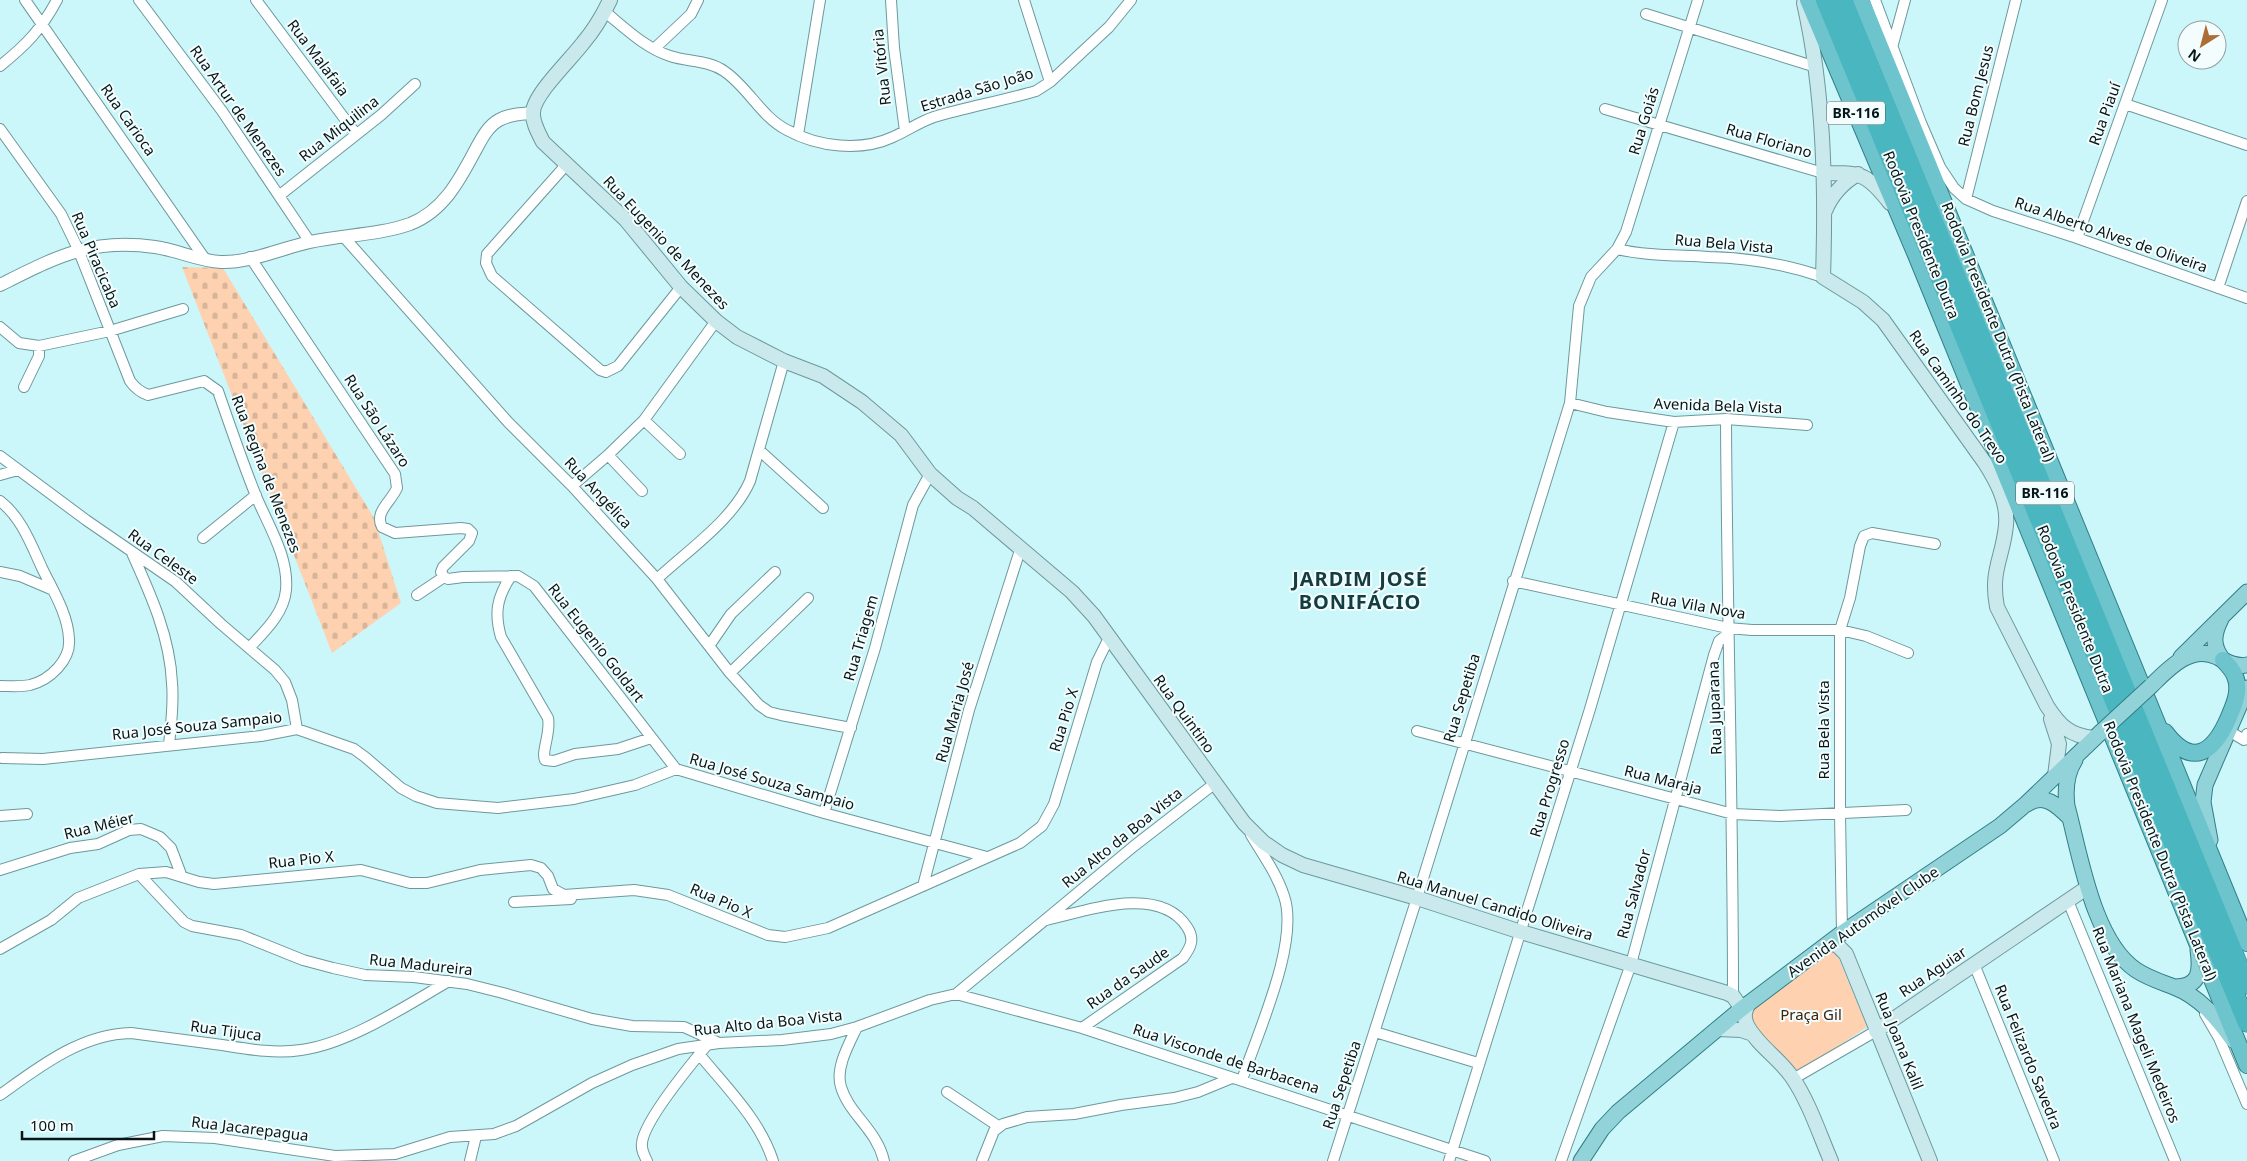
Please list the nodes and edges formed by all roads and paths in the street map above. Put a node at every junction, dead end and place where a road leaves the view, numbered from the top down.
1 (25, 0) edge
2 (57, 0) edge
3 (139, 0) edge
4 (256, 0) edge
5 (698, 0) edge
6 (820, 0) edge
7 (891, 0) edge
8 (1024, 0) edge
9 (1131, 0) edge
10 (1698, 0) edge
11 (1803, 0) edge
12 (1808, 0) edge
13 (1819, 0) edge
14 (1825, 0) edge
15 (1843, 0) edge
16 (1861, 0) edge
17 (1875, 0) edge
18 (1905, 0) edge
19 (2016, 0) edge
20 (2162, 0) edge
21 (607, 6) edge
22 (1646, 14) dead end
23 (44, 24) junction
24 (1690, 27) junction
25 (1893, 44) junction
26 (654, 49) junction
27 (0, 66) edge
28 (1851, 66) junction
29 (1816, 67) junction
30 (1050, 82) junction
31 (415, 84) dead end
32 (2125, 104) junction
33 (1605, 110) dead end
34 (532, 113) junction
35 (1658, 126) junction
36 (0, 128) edge
37 (905, 131) junction
38 (356, 134) junction
39 (798, 135) junction
40 (2247, 145) edge
41 (566, 165) junction
42 (1823, 174) junction
43 (1858, 174) junction
44 (280, 195) junction
45 (1966, 199) junction
46 (2247, 202) edge
47 (1825, 212) junction
48 (1903, 226) junction
49 (343, 236) junction
50 (2077, 238) junction
51 (310, 242) junction
52 (78, 249) junction
53 (1617, 249) junction
54 (250, 257) junction
55 (205, 259) junction
56 (1823, 277) junction
57 (0, 285) edge
58 (681, 287) junction
59 (2218, 288) junction
60 (2247, 298) edge
61 (183, 309) dead end
62 (716, 321) junction
63 (110, 330) junction
64 (2, 334) edge
65 (39, 346) junction
66 (784, 361) junction
67 (24, 387) dead end
68 (134, 387) joint
69 (1570, 403) junction
70 (1726, 419) junction
71 (644, 420) junction
72 (1674, 422) junction
73 (1807, 425) dead end
74 (901, 435) joint
75 (759, 450) junction
76 (680, 454) dead end
77 (608, 455) junction
78 (0, 456) edge
79 (18, 470) junction
80 (930, 474) junction
81 (0, 475) edge
82 (572, 486) junction
83 (642, 491) dead end
84 (256, 495) junction
85 (0, 501) edge
86 (823, 508) dead end
87 (203, 538) dead end
88 (1935, 544) dead end
89 (1021, 547) junction
90 (132, 552) junction
91 (0, 572) edge
92 (774, 572) dead end
93 (512, 576) junction
94 (444, 577) junction
95 (657, 579) junction
96 (1513, 582) junction
97 (53, 590) junction
98 (2247, 592) edge
99 (417, 595) dead end
100 (808, 598) dead end
101 (1620, 605) junction
102 (2222, 616) junction
103 (1840, 630) junction
104 (1728, 631) junction
105 (1109, 638) junction
106 (709, 646) junction
107 (250, 647) junction
108 (1908, 653) dead end
109 (2223, 660) junction
110 (2172, 665) junction
111 (2247, 665) edge
112 (730, 673) junction
113 (0, 686) edge
114 (2247, 688) edge
115 (2047, 706) junction
116 (2156, 718) junction
117 (851, 728) junction
118 (297, 729) junction
119 (1417, 731) dead end
120 (2228, 731) junction
121 (2247, 734) edge
122 (2098, 735) junction
123 (651, 738) junction
124 (169, 744) junction
125 (1463, 744) junction
126 (2081, 751) junction
127 (2, 758) dead end
128 (676, 769) junction
129 (1570, 772) junction
130 (2055, 776) junction
131 (1214, 784) junction
132 (1674, 798) junction
133 (2026, 804) junction
134 (1906, 810) dead end
135 (824, 813) junction
136 (27, 814) dead end
137 (1733, 814) junction
138 (1840, 814) junction
139 (0, 816) edge
140 (2070, 818) junction
141 (1244, 823) junction
142 (934, 844) junction
143 (987, 857) junction
144 (0, 870) edge
145 (2217, 871) junction
146 (139, 874) junction
147 (182, 877) junction
148 (923, 886) junction
149 (2088, 887) junction
150 (585, 893) junction
151 (1417, 898) junction
152 (2068, 901) junction
153 (514, 902) dead end
154 (1842, 916) junction
155 (1043, 921) junction
156 (1856, 924) junction
157 (1521, 932) junction
158 (1842, 933) junction
159 (2197, 938) junction
160 (2247, 943) edge
161 (1828, 944) junction
162 (0, 949) edge
163 (1631, 964) junction
164 (1974, 964) junction
165 (449, 981) junction
166 (2247, 985) edge
167 (2175, 987) junction
168 (956, 994) junction
169 (2191, 996) junction
170 (1741, 1003) junction
171 (2247, 1024) edge
172 (856, 1028) junction
173 (1082, 1028) junction
174 (1717, 1029) junction
175 (1876, 1031) junction
176 (1375, 1032) junction
177 (1753, 1034) junction
178 (719, 1043) junction
179 (707, 1045) junction
180 (699, 1054) junction
181 (2245, 1059) edge
182 (1478, 1063) junction
183 (1237, 1079) junction
184 (1793, 1079) junction
185 (947, 1092) dead end
186 (0, 1094) edge
187 (2247, 1104) edge
188 (1348, 1115) junction
189 (998, 1126) junction
190 (476, 1136) junction
191 (1452, 1149) junction
192 (332, 1158) edge
193 (74, 1161) edge
194 (470, 1161) edge
195 (647, 1161) edge
196 (773, 1161) edge
197 (884, 1161) edge
198 (982, 1161) edge
199 (1333, 1161) edge
200 (1449, 1161) edge
201 (1485, 1161) edge
202 (1561, 1161) edge
203 (1581, 1161) edge
204 (1831, 1161) edge
205 (1930, 1161) edge
206 (2054, 1161) edge
207 (2175, 1161) edge

1 - 23 street, Rua Carioca
2 - 23 street
3 - 44 street, Rua Artur de Menezes
4 - 38 street, Rua Malafaia
5 - 26 street
6 - 39 street
7 - 37 street, Rua Vitória
8 - 30 street
9 - 30 street, Estrada São João
10 - 24 street, Rua Goiás
11 - 29 main road
12 - 48 highway, Rodovia Presidente Dutra (Pista Lateral) / BR-116
13 - 28 highway
14 - 28 highway, Rodovia Presidente Dutra / BR-116
15 - 166 highway, Rodovia Presidente Dutra / BR-116
16 - 116 highway, Rodovia Presidente Dutra (Pista Lateral) / BR-116
17 - 25 street
18 - 25 street
19 - 45 street, Rua Bom Jesus
20 - 32 street, Rua Piauí
21 - 26 street, Estrada São João
21 - 34 main road
22 - 24 street
23 - 27 street
23 - 55 street, Rua Carioca
24 - 29 street
24 - 35 street, Rua Goiás
25 - 45 street
26 - 39 street, Estrada São João
28 - 171 highway, Rodovia Presidente Dutra / BR-116
29 - 42 main road
30 - 37 street, Estrada São João
31 - 38 street, Rua Miquilina
32 - 40 street
32 - 50 street, Rua Piauí
33 - 35 street, Rua Floriano
34 - 41 main road, Rua Eugenio de Menezes
34 - 49 street
35 - 42 street, Rua Floriano
35 - 53 street, Rua Goiás
36 - 52 street, Rua Piracicaba
37 - 39 street, Estrada São João
38 - 44 street, Rua Miquilina
41 - 58 main road, Rua Eugenio de Menezes
41 - 58 street
42 - 43 main road, Rua Floriano
42 - 47 main road
43 - 47 main road
43 - 48 main road
44 - 51 street, Rua Artur de Menezes
45 - 50 street, Rua Alberto Alves de Oliveira
46 - 59 street
47 - 56 main road
48 - 159 highway, Rodovia Presidente Dutra (Pista Lateral) / BR-116
49 - 51 street
49 - 82 street, Rua Angélica
50 - 59 street, Rua Alberto Alves de Oliveira
51 - 54 street
52 - 55 street
52 - 57 street
52 - 63 street, Rua Piracicaba
53 - 56 street, Rua Bela Vista
53 - 69 street, Rua Sepetiba
54 - 55 street
54 - 94 street, Rua São Lázaro
56 - 115 main road, Rua Caminho do Trevo
58 - 62 main road, Rua Eugenio de Menezes
59 - 60 street, Rua Alberto Alves de Oliveira
61 - 63 street
62 - 66 main road, Rua Eugenio de Menezes
62 - 71 street
63 - 65 street
63 - 68 street, Rua Piracicaba
64 - 65 street
65 - 67 street
66 - 74 main road, Rua Eugenio de Menezes
66 - 75 street
68 - 84 street, Rua Regina de Menezes
69 - 72 street, Avenida Bela Vista
69 - 96 street, Rua Sepetiba
70 - 72 street, Avenida Bela Vista
70 - 73 street, Avenida Bela Vista
70 - 104 street, Rua Juparana
71 - 76 street
71 - 77 street
72 - 101 street, Rua Progresso
74 - 80 main road, Rua Quintino
75 - 86 street
75 - 95 street
77 - 82 street
77 - 83 street
78 - 79 street, Rua Celeste
79 - 81 street
79 - 90 street, Rua Celeste
80 - 89 main road, Rua Quintino
80 - 117 street, Rua Triagem
82 - 95 street, Rua Angélica
84 - 87 street
84 - 107 street, Rua Regina de Menezes
85 - 97 street
88 - 103 street, Rua Bela Vista
89 - 105 main road, Rua Quintino
89 - 142 street, Rua Maria José
90 - 107 street, Rua Celeste
90 - 124 street
91 - 97 street
92 - 106 street
93 - 94 street, Rua Eugenio Goldart
93 - 123 street, Rua Eugenio Goldart
93 - 123 street
94 - 99 street
95 - 106 street, Rua Angélica
96 - 101 street, Rua Vila Nova
96 - 125 street, Rua Sepetiba
97 - 113 street
98 - 102 main road
100 - 112 street
101 - 104 street, Rua Vila Nova
101 - 129 street, Rua Progresso
102 - 109 main road
102 - 110 main road
103 - 104 street, Rua Vila Nova
103 - 108 street, Rua Vila Nova
103 - 138 street, Rua Bela Vista
104 - 132 street, Rua Salvador
104 - 137 street, Rua Juparana
105 - 131 main road, Rua Quintino
105 - 143 street, Rua Pio X
106 - 112 street, Rua Angélica
107 - 118 street, Rua Celeste
109 - 110 main road
109 - 111 main road
109 - 116 highway
110 - 122 main road, Avenida Automóvel Clube, bridge
112 - 117 street, Rua Angélica
114 - 120 main road
115 - 122 main road, Rua Caminho do Trevo
115 - 130 main road, Rua Caminho do Trevo
116 - 145 highway, Rodovia Presidente Dutra (Pista Lateral) / BR-116
117 - 135 street, Rua Triagem
118 - 124 street, Rua José Souza Sampaio
118 - 128 street, Rua José Souza Sampaio
119 - 125 street, Rua Maraja
120 - 121 street
120 - 145 main road
122 - 126 main road, Avenida Automóvel Clube
123 - 128 street, Rua Eugenio Goldart
124 - 127 street, Rua José Souza Sampaio
125 - 129 street, Rua Maraja
125 - 151 street, Rua Sepetiba
126 - 130 main road, Avenida Automóvel Clube
126 - 140 main road
128 - 135 street, Rua José Souza Sampaio
129 - 132 street, Rua Maraja
129 - 157 street, Rua Progresso
130 - 133 main road, Avenida Automóvel Clube
131 - 141 main road, Rua Quintino
131 - 155 street, Rua Alto da Boa Vista
132 - 137 street, Rua Maraja
132 - 163 street, Rua Salvador
133 - 140 main road
133 - 156 main road, Avenida Automóvel Clube
134 - 138 street, Rua Maraja
135 - 142 street, Rua José Souza Sampaio
136 - 139 street
137 - 138 street, Rua Maraja
137 - 170 street, Rua Juparana
138 - 154 street, Rua Bela Vista
140 - 149 main road
141 - 151 main road, Rua Manuel Candido Oliveira
141 - 183 street, Rua Quintino
142 - 143 street, Rua José Souza Sampaio
142 - 148 street, Rua Maria José
143 - 148 street, Rua Pio X
144 - 147 street, Rua Méier
145 - 160 highway, Rodovia Presidente Dutra (Pista Lateral) / BR-116
146 - 147 street
146 - 162 street
146 - 165 street, Rua Madureira
147 - 150 street, Rua Pio X
148 - 150 street, Rua Pio X
149 - 152 main road, Rua Aguiar
149 - 167 main road
150 - 153 street
151 - 157 main road, Rua Manuel Candido Oliveira
151 - 176 street, Rua Sepetiba
152 - 164 main road, Rua Aguiar
152 - 207 street, Rua Mariana Mageli Medeiros
154 - 156 street
154 - 158 street, Rua Bela Vista
155 - 168 street, Rua Alto da Boa Vista
155 - 173 street, Rua da Saude
156 - 158 main road, Avenida Automóvel Clube
157 - 163 main road, Rua Manuel Candido Oliveira
157 - 182 street, Rua Progresso
158 - 161 main road, Avenida Automóvel Clube
159 - 167 main road
159 - 181 highway, Rodovia Presidente Dutra (Pista Lateral) / BR-116
161 - 170 main road, Avenida Automóvel Clube
161 - 175 main road, Rua Joana Kalil
163 - 170 main road, Rua Manuel Candido Oliveira
163 - 202 street, Rua Salvador
164 - 175 main road, Rua Aguiar
164 - 206 street, Rua Felizardo Savedra
165 - 178 street, Rua Madureira
165 - 186 street, Rua Tijuca
167 - 169 main road
168 - 172 street, Rua Alto da Boa Vista
168 - 173 street, Rua Visconde de Barbacena
169 - 181 main road
169 - 187 street
170 - 174 main road, Avenida Automóvel Clube
170 - 177 main road
172 - 178 street, Rua Alto da Boa Vista
172 - 197 street
173 - 183 street, Rua Visconde de Barbacena
174 - 177 main road
174 - 203 main road, Avenida Automóvel Clube
175 - 184 street, Rua Aguiar
175 - 205 main road, Rua Joana Kalil
176 - 182 street
176 - 188 street, Rua Sepetiba
177 - 184 main road
178 - 179 street, Rua Alto da Boa Vista
179 - 180 street
179 - 190 street, Rua Alto da Boa Vista
180 - 195 street
180 - 196 street
182 - 191 street, Rua Progresso
183 - 188 street, Rua Visconde de Barbacena
183 - 189 street
184 - 204 main road
185 - 189 street
188 - 191 street, Rua Visconde de Barbacena
188 - 199 street, Rua Sepetiba
189 - 198 street
190 - 192 street, Rua Alto da Boa Vista
190 - 194 street
191 - 200 street, Rua Progresso
191 - 201 street, Rua Visconde de Barbacena
192 - 193 street, Rua Jacarepagua

